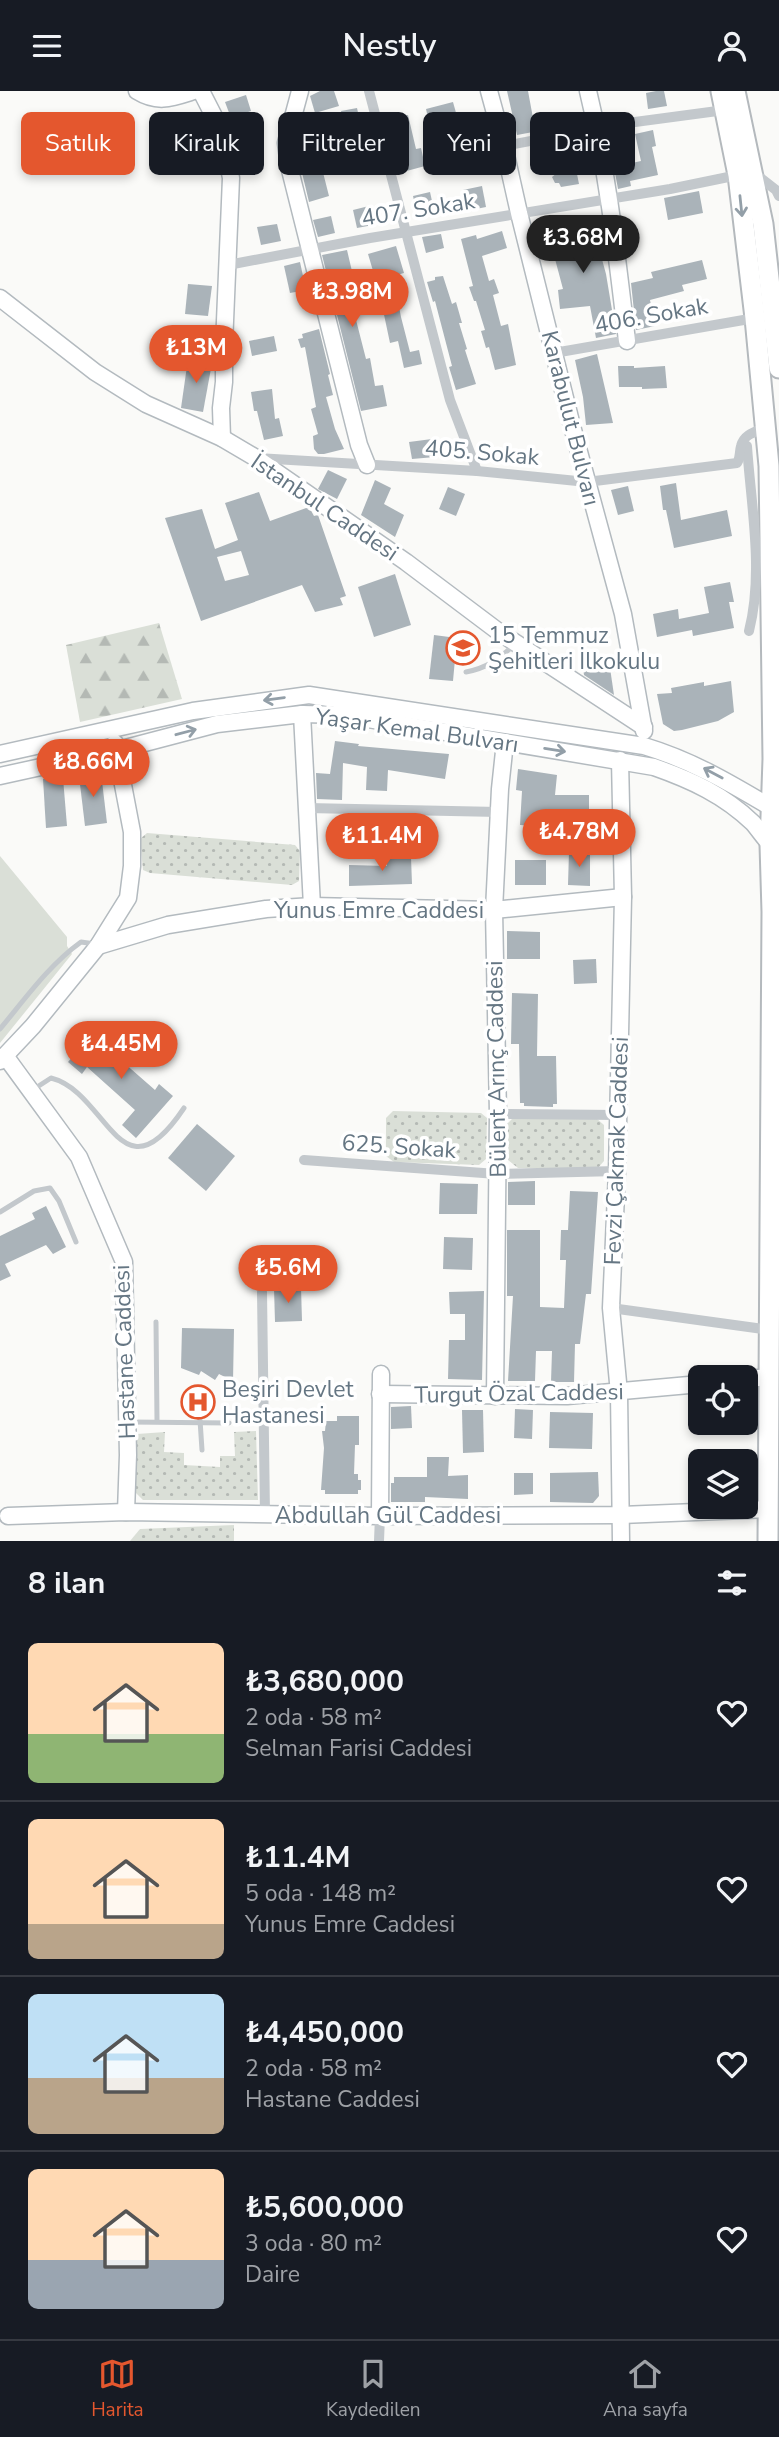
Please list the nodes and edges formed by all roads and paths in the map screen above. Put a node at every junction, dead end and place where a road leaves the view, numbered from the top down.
1 (137, 91) edge
2 (194, 91) edge
3 (201, 91) edge
4 (300, 91) edge
5 (369, 91) edge
6 (489, 91) edge
7 (588, 91) edge
8 (735, 91) edge
9 (723, 101) edge
10 (495, 112) edge
11 (593, 112) edge
12 (635, 121) edge
13 (745, 173) junction
14 (510, 175) edge
15 (605, 175) edge
16 (778, 192) edge
17 (609, 198) junction
18 (519, 213) junction
19 (407, 232) junction
20 (309, 249) junction
21 (228, 265) junction
22 (0, 298) edge
23 (755, 318) junction
24 (627, 341) junction
25 (554, 353) junction
26 (779, 368) edge
27 (765, 428) junction
28 (746, 436) junction
29 (222, 438) junction
30 (256, 458) junction
31 (367, 465) junction
32 (477, 471) junction
33 (587, 482) junction
34 (749, 631) dead end
35 (516, 643) junction
36 (466, 672) dead end
37 (302, 714) junction
38 (644, 727) junction
39 (111, 728) junction
40 (505, 742) junction
41 (644, 746) junction
42 (118, 750) junction
43 (0, 754) edge
44 (620, 760) junction
45 (0, 776) edge
46 (307, 808) junction
47 (775, 809) edge
48 (499, 812) junction
49 (775, 848) edge
50 (623, 897) junction
51 (312, 906) junction
52 (494, 910) junction
53 (98, 946) junction
54 (0, 1029) edge
55 (3, 1059) edge
56 (31, 1091) junction
57 (184, 1108) dead end
58 (498, 1114) junction
59 (618, 1115) junction
60 (304, 1160) dead end
61 (617, 1171) junction
62 (498, 1174) junction
63 (0, 1212) edge
64 (76, 1242) dead end
65 (262, 1292) dead end
66 (611, 1308) junction
67 (156, 1322) dead end
68 (770, 1330) junction
69 (381, 1374) dead end
70 (769, 1377) junction
71 (758, 1378) edge
72 (688, 1385) edge
73 (619, 1393) junction
74 (380, 1394) junction
75 (495, 1395) junction
76 (199, 1414) junction
77 (157, 1421) junction
78 (127, 1422) junction
79 (200, 1422) junction
80 (229, 1423) dead end
81 (202, 1450) dead end
82 (769, 1509) junction
83 (126, 1513) junction
84 (265, 1515) junction
85 (621, 1515) junction
86 (8, 1516) dead end
87 (380, 1516) junction
88 (379, 1541) edge
89 (621, 1541) edge
90 (768, 1541) edge

1 - 2 street
3 - 21 street
4 - 20 street
5 - 19 street
6 - 10 street, Karabulut Bulvarı
7 - 11 street
8 - 13 highway
9 - 12 street
9 - 13 highway
13 - 16 street
13 - 17 street, 407. Sokak
13 -> 23 highway
13 - 26 highway
14 - 18 street, Karabulut Bulvarı
15 - 17 street
17 - 18 street, 407. Sokak
17 - 24 street
18 - 19 street, 407. Sokak
18 - 25 street, Karabulut Bulvarı
19 - 20 street, 407. Sokak
19 - 32 street
20 - 21 street, 407. Sokak
20 - 31 street
21 - 29 street
22 - 29 street, İstanbul Caddesi
23 - 24 street, 406. Sokak
23 - 27 highway
24 - 25 street, 406. Sokak
25 - 33 street, Karabulut Bulvarı
27 - 28 street
27 - 47 highway
28 - 33 street, 405. Sokak
28 - 34 street
29 - 30 street, İstanbul Caddesi
30 - 31 street, 405. Sokak
30 - 35 street, İstanbul Caddesi
31 - 32 street, 405. Sokak
32 - 33 street, 405. Sokak
33 - 38 street, Karabulut Bulvarı
35 - 36 lane
35 - 38 street, İstanbul Caddesi
37 - 40 street, Yaşar Kemal Bulvarı
42 -> 37 street, Yaşar Kemal Bulvarı
37 - 46 street
38 - 41 street, Karabulut Bulvarı
41 -> 39 street, Yaşar Kemal Bulvarı
39 - 42 street
39 - 43 street, Yaşar Kemal Bulvarı
40 -> 44 street, Yaşar Kemal Bulvarı
40 - 48 street, Bülent Arınç Caddesi
47 -> 41 street, Yaşar Kemal Bulvarı
42 - 45 street, Yaşar Kemal Bulvarı
42 - 53 street
44 - 49 street, Yaşar Kemal Bulvarı
44 - 50 street, Fevzi Çakmak Caddesi
46 - 48 street
46 - 51 street
47 - 49 highway
48 - 52 street, Bülent Arınç Caddesi
49 - 68 highway
50 - 52 street, Yunus Emre Caddesi
50 - 59 street, Fevzi Çakmak Caddesi
51 - 52 street, Yunus Emre Caddesi
51 - 53 street, Yunus Emre Caddesi
52 - 58 street, Bülent Arınç Caddesi
53 - 54 lane
53 - 55 street
55 - 56 street, Hastane Caddesi
56 - 57 lane
56 - 78 street, Hastane Caddesi
58 - 59 street
58 - 62 street, Bülent Arınç Caddesi
59 - 61 street, Fevzi Çakmak Caddesi
60 - 62 street, 625. Sokak
61 - 62 street, 625. Sokak
61 - 66 street, Fevzi Çakmak Caddesi
62 - 75 street, Bülent Arınç Caddesi
63 - 64 lane
65 - 84 street
66 - 68 street
66 - 73 street, Fevzi Çakmak Caddesi
67 - 77 lane
68 - 70 highway
69 - 74 street
70 - 71 street
70 - 82 highway
72 - 73 street, Turgut Özal Caddesi
73 - 75 street, Turgut Özal Caddesi
73 - 85 street, Fevzi Çakmak Caddesi
74 - 75 street, Turgut Özal Caddesi
74 - 87 street
76 - 76 lane
76 - 79 lane
77 - 78 lane
77 - 79 lane
78 - 83 street, Hastane Caddesi
79 - 80 lane
79 - 81 lane
82 - 85 street, Abdullah Gül Caddesi
82 - 90 highway
83 - 84 street, Abdullah Gül Caddesi
83 - 86 street, Abdullah Gül Caddesi
84 - 87 street, Abdullah Gül Caddesi
85 - 87 street, Abdullah Gül Caddesi
85 - 89 street, Fevzi Çakmak Caddesi
87 - 88 street

